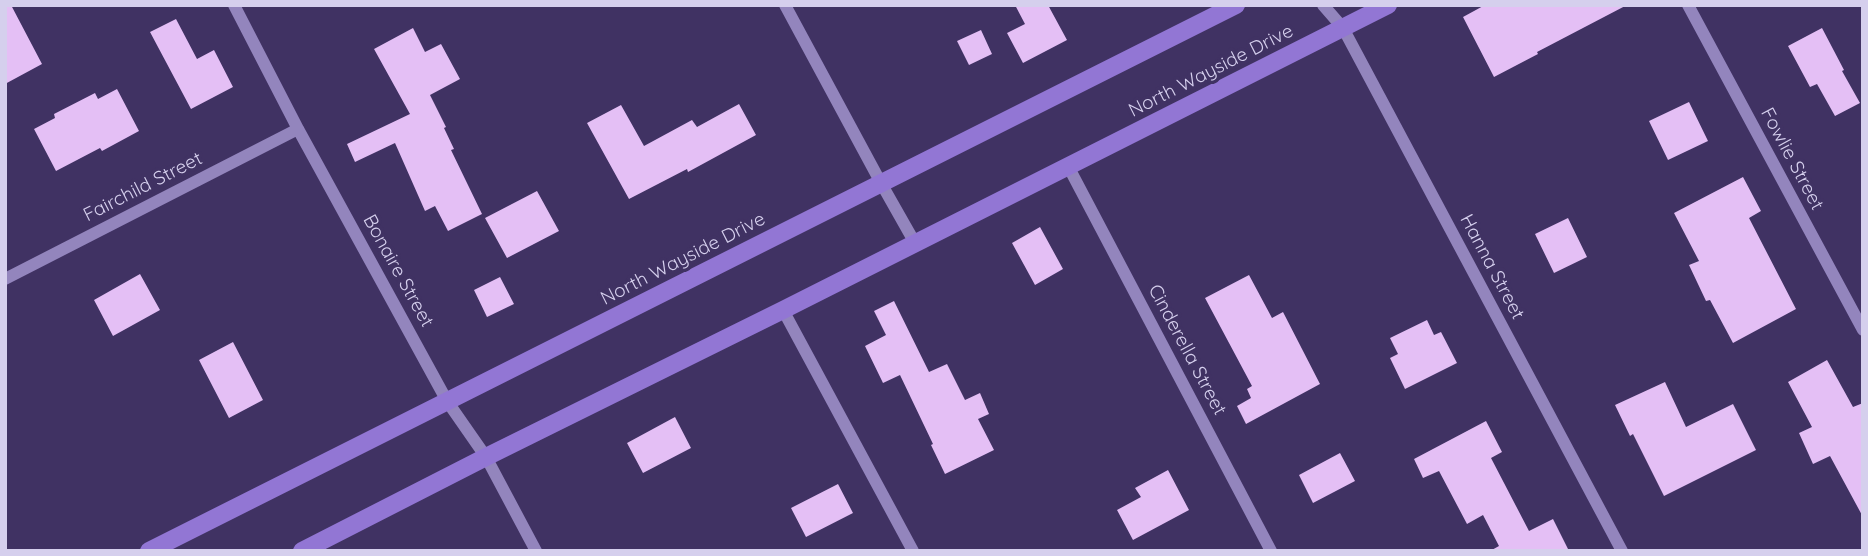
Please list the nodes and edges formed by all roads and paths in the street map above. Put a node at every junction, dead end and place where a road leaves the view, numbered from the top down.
1 (234, 5) edge
2 (785, 5) edge
3 (1236, 5) edge
4 (1323, 5) edge
5 (1388, 5) edge
6 (1688, 5) edge
7 (1343, 27) junction
8 (298, 129) junction
9 (1068, 166) junction
10 (881, 183) junction
11 (915, 243) junction
12 (5, 279) edge
13 (783, 310) junction
14 (1863, 330) edge
15 (447, 401) junction
16 (486, 457) junction
17 (149, 551) edge
18 (302, 551) edge
19 (536, 551) edge
20 (913, 551) edge
21 (1271, 551) edge
22 (1622, 551) edge

1 - 8 street, Bonaire Street
2 - 10 street
3 - 10 main road, North Wayside Drive
4 - 7 street, Hanna Street
5 - 7 main road, North Wayside Drive
6 - 14 street, Fowlie Street
7 - 9 main road, North Wayside Drive
7 - 22 street, Hanna Street
8 - 12 street, Fairchild Street
8 - 15 street, Bonaire Street
9 - 11 main road, North Wayside Drive
9 - 21 street, Cinderella Street
10 - 11 street
10 - 15 main road, North Wayside Drive
11 - 13 main road, North Wayside Drive
13 - 16 main road, North Wayside Drive
13 - 20 street
15 - 16 street, Bonaire Street
15 - 17 main road, North Wayside Drive
16 - 18 main road, North Wayside Drive
16 - 19 street, Bonaire Street

